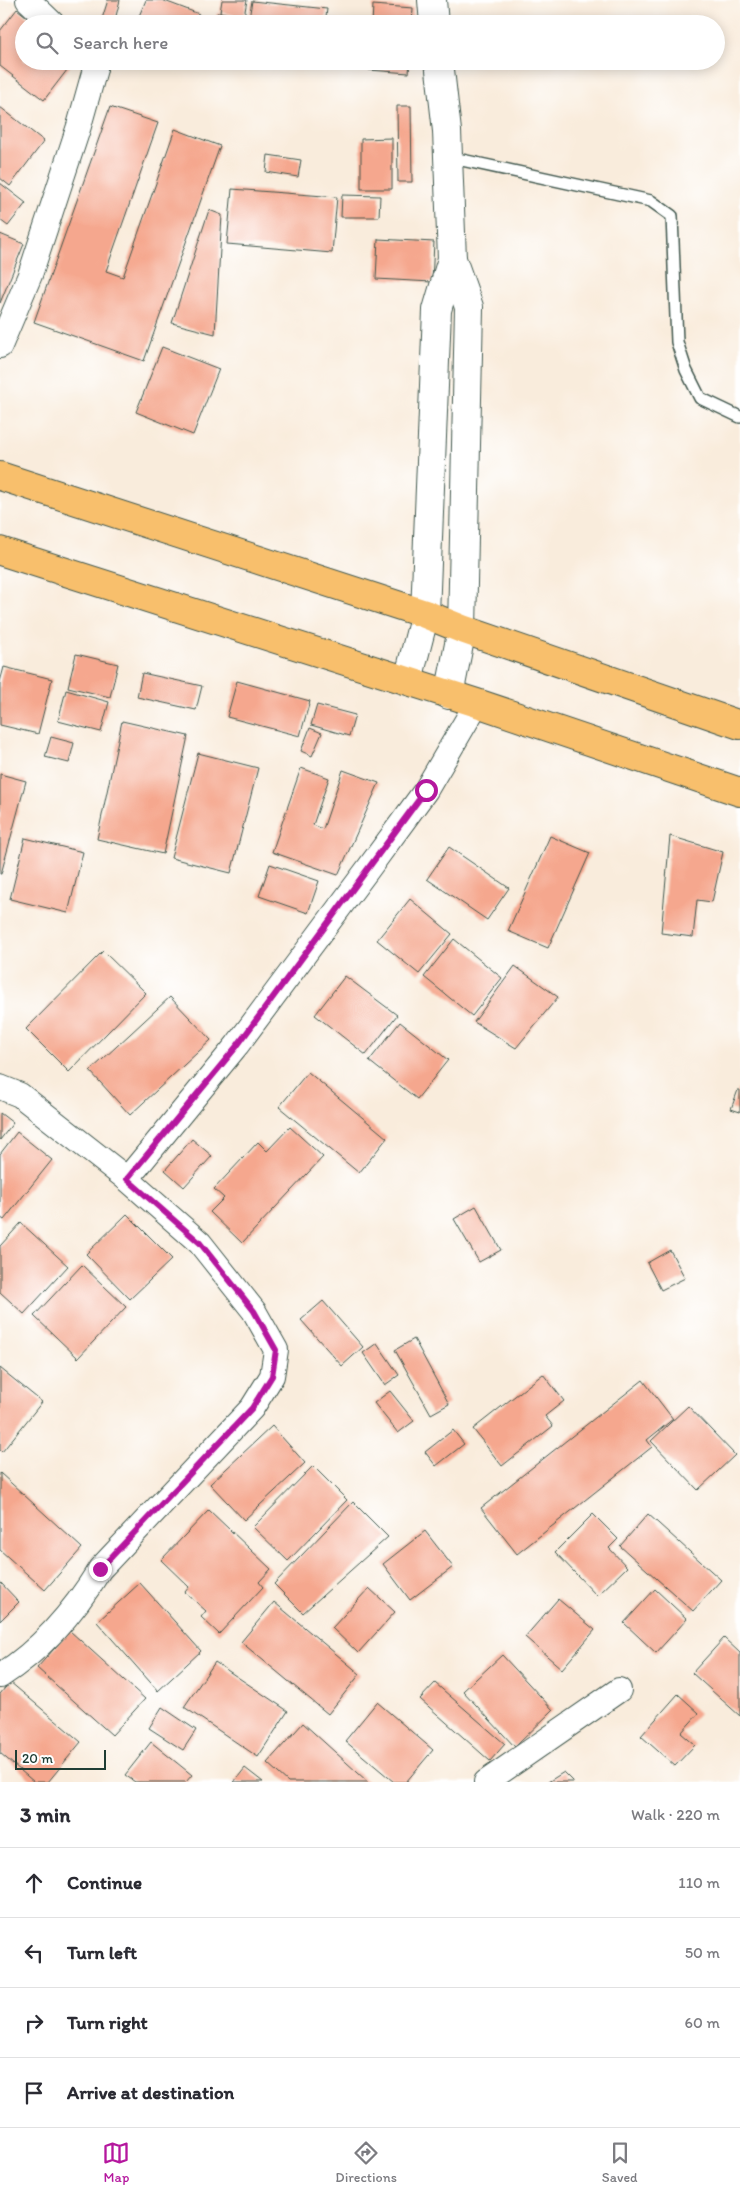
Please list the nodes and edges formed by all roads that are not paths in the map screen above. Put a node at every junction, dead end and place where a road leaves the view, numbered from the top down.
1 (28, 0) edge
2 (432, 0) edge
3 (44, 15) edge
4 (433, 15) edge
5 (95, 70) edge
6 (439, 70) edge
7 (448, 157) junction
8 (452, 259) junction
9 (0, 346) edge
10 (740, 417) edge
11 (0, 476) edge
12 (0, 551) edge
13 (425, 614) junction
14 (462, 629) junction
15 (408, 680) junction
16 (449, 695) junction
17 (478, 703) junction
18 (740, 725) edge
19 (740, 792) edge
20 (0, 1087) edge
21 (127, 1179) junction
22 (0, 1676) edge
23 (620, 1690) dead end
24 (486, 1782) edge

1 - 3 street
2 - 4 street
5 - 9 street
6 - 7 street
7 - 8 street
7 - 10 lane
8 - 13 street
8 - 14 street
11 - 13 highway
12 - 15 highway
13 - 14 highway
13 - 15 street
14 - 16 street
14 - 18 highway
15 - 16 highway
16 - 17 highway
17 - 19 highway
17 - 21 street
20 - 21 street
21 - 22 street
23 - 24 street

